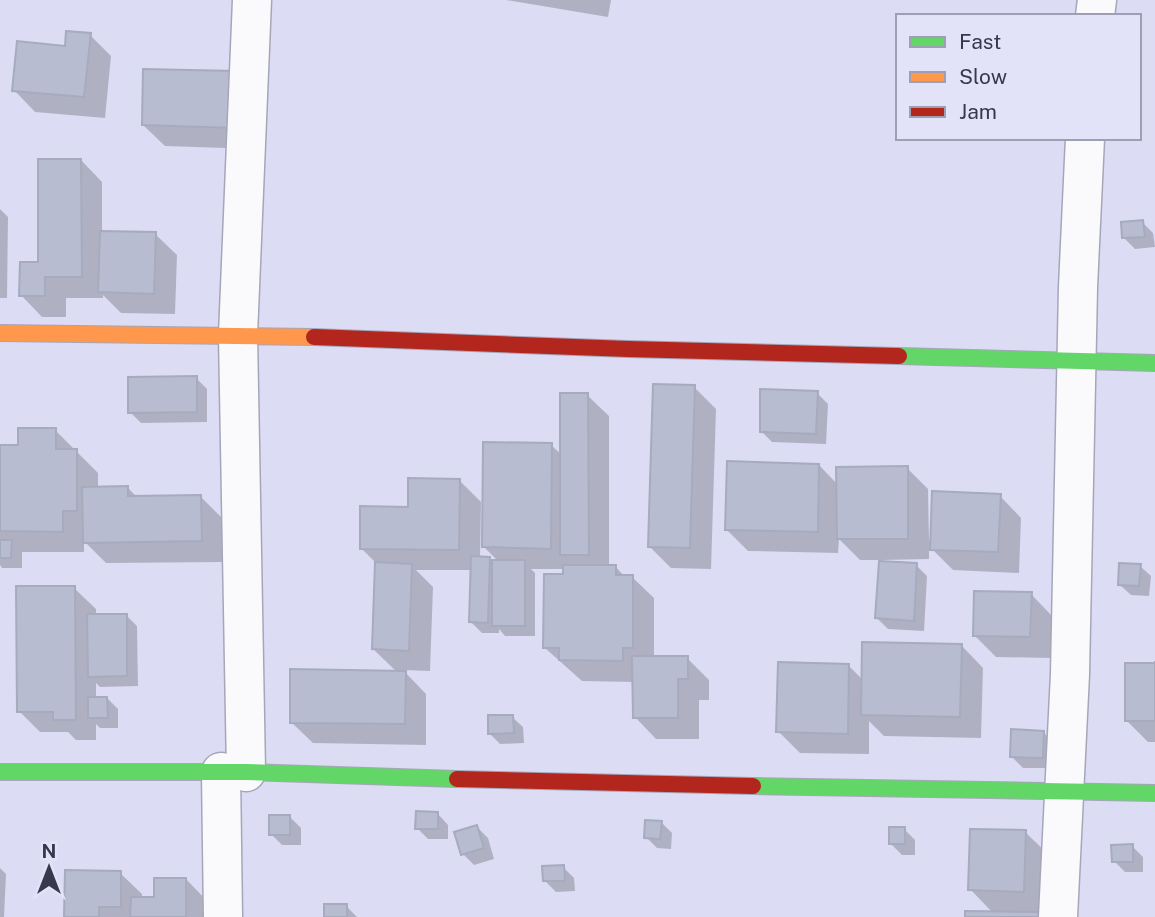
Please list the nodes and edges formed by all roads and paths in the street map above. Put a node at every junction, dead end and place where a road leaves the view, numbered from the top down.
1 (252, 0) edge
2 (1085, 140) edge
3 (0, 333) edge
4 (238, 335) junction
5 (1076, 362) junction
6 (1155, 363) edge
7 (0, 772) edge
8 (234, 772) junction
9 (1065, 791) junction
10 (1155, 793) edge
11 (223, 917) edge
12 (1058, 917) edge

1 - 4 street
2 - 5 street
3 - 4 street
4 - 5 street
4 - 8 street
5 - 6 street
5 - 9 street
7 - 8 street
8 - 9 street
8 - 11 street
9 - 10 street
9 - 12 street

